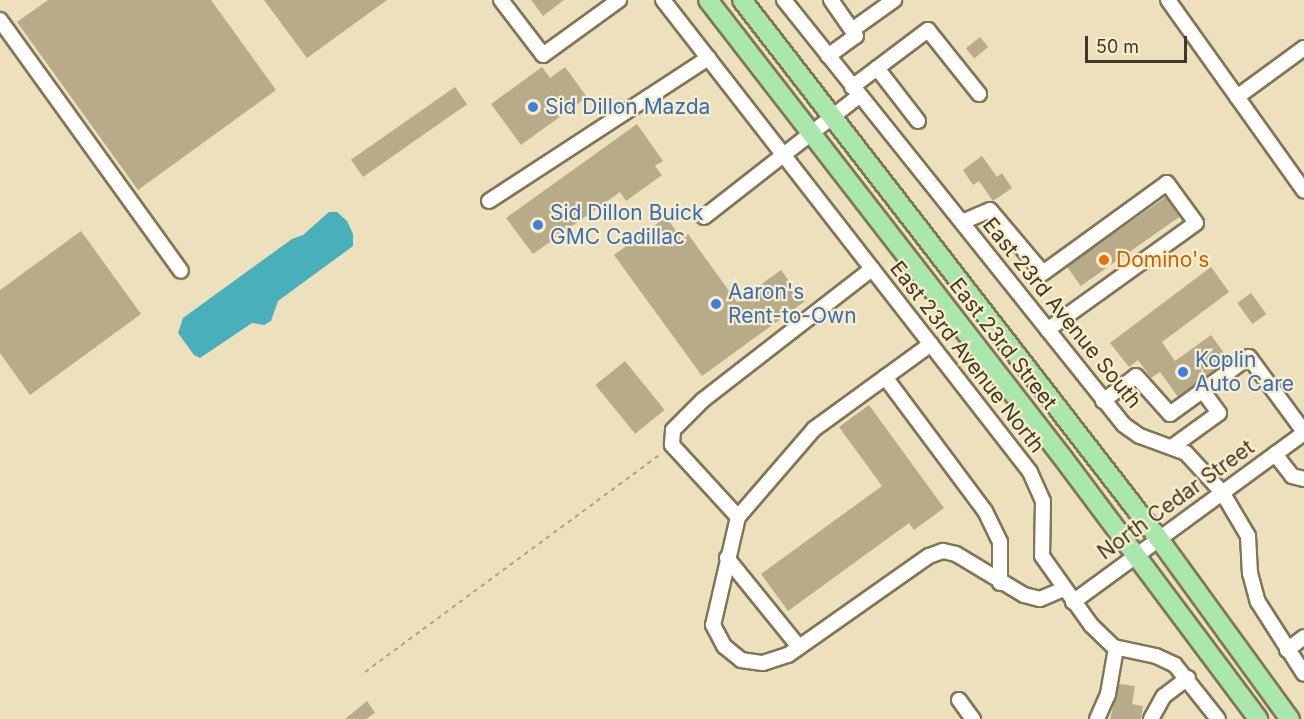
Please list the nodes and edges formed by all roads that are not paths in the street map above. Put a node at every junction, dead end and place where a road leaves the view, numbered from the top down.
1 (501, 0) edge
2 (619, 0) edge
3 (663, 0) edge
4 (708, 0) edge
5 (742, 0) edge
6 (784, 0) edge
7 (831, 0) edge
8 (894, 0) edge
9 (1168, 0) edge
10 (0, 20) edge
11 (852, 30) junction
12 (1304, 48) edge
13 (828, 56) junction
14 (708, 58) junction
15 (877, 68) junction
16 (856, 91) junction
17 (979, 94) dead end
18 (1237, 97) junction
19 (832, 118) junction
20 (918, 121) dead end
21 (812, 134) junction
22 (785, 156) junction
23 (1304, 191) edge
24 (489, 201) dead end
25 (704, 218) dead end
26 (962, 222) junction
27 (872, 269) junction
28 (181, 271) dead end
29 (1047, 330) junction
30 (931, 344) junction
31 (885, 377) junction
32 (1202, 390) junction
33 (1103, 401) junction
34 (1304, 432) edge
35 (1172, 447) junction
36 (1275, 454) junction
37 (1304, 479) edge
38 (1222, 492) junction
39 (738, 517) junction
40 (1159, 539) junction
41 (1137, 555) junction
42 (727, 558) junction
43 (1000, 583) junction
44 (1064, 590) junction
45 (1073, 602) junction
46 (1304, 638) edge
47 (799, 647) junction
48 (1116, 648) junction
49 (1287, 650) junction
50 (1304, 674) edge
51 (1188, 678) junction
52 (959, 700) dead end
53 (974, 719) edge
54 (1097, 719) edge
55 (1151, 719) edge
56 (1218, 719) edge
57 (1258, 719) edge
58 (1290, 719) edge

1 - 2 street
3 - 14 street, East 23rd Avenue North
4 - 21 main road, East 23rd Street
5 - 19 main road, East 23rd Street
6 - 13 street, East 23rd Avenue South
7 - 11 street
8 - 11 street
9 - 18 street
10 - 28 street
11 - 13 street
12 - 18 street
13 - 16 street, East 23rd Avenue South
14 - 22 street, East 23rd Avenue North
14 - 24 street
15 - 16 street
15 - 17 street
15 - 20 street
16 - 19 street
16 - 26 street, East 23rd Avenue South
18 - 23 street
19 - 21 street
19 - 40 main road, East 23rd Street
21 - 22 street
21 - 41 main road, East 23rd Street
22 - 25 street
22 - 27 street, East 23rd Avenue North
26 - 29 street, East 23rd Avenue South
26 - 29 street
27 - 30 street, East 23rd Avenue North
27 - 39 street
29 - 33 street, East 23rd Avenue South
30 - 31 street
30 - 44 street, East 23rd Avenue North
31 - 39 street
31 - 43 street
32 - 33 street
32 - 34 street
32 - 35 street
33 - 35 street, East 23rd Avenue South
34 - 36 street, North Cedar Street
35 - 38 street, East 23rd Avenue South
36 - 37 street
36 - 38 street, North Cedar Street
38 - 40 street, North Cedar Street
38 - 49 street, East 23rd Avenue South
39 - 42 street
40 - 41 street, North Cedar Street
40 - 58 main road, East 23rd Street
41 - 45 street, North Cedar Street
41 - 57 main road, East 23rd Street
42 - 47 street
42 - 47 street
43 - 44 street
43 - 47 street
44 - 45 street, East 23rd Avenue North
45 - 48 street, East 23rd Avenue North
46 - 49 street
48 - 51 street, East 23rd Avenue North
48 - 54 street
49 - 50 street, East 23rd Avenue South
51 - 55 street
51 - 56 street, East 23rd Avenue North
52 - 53 street

